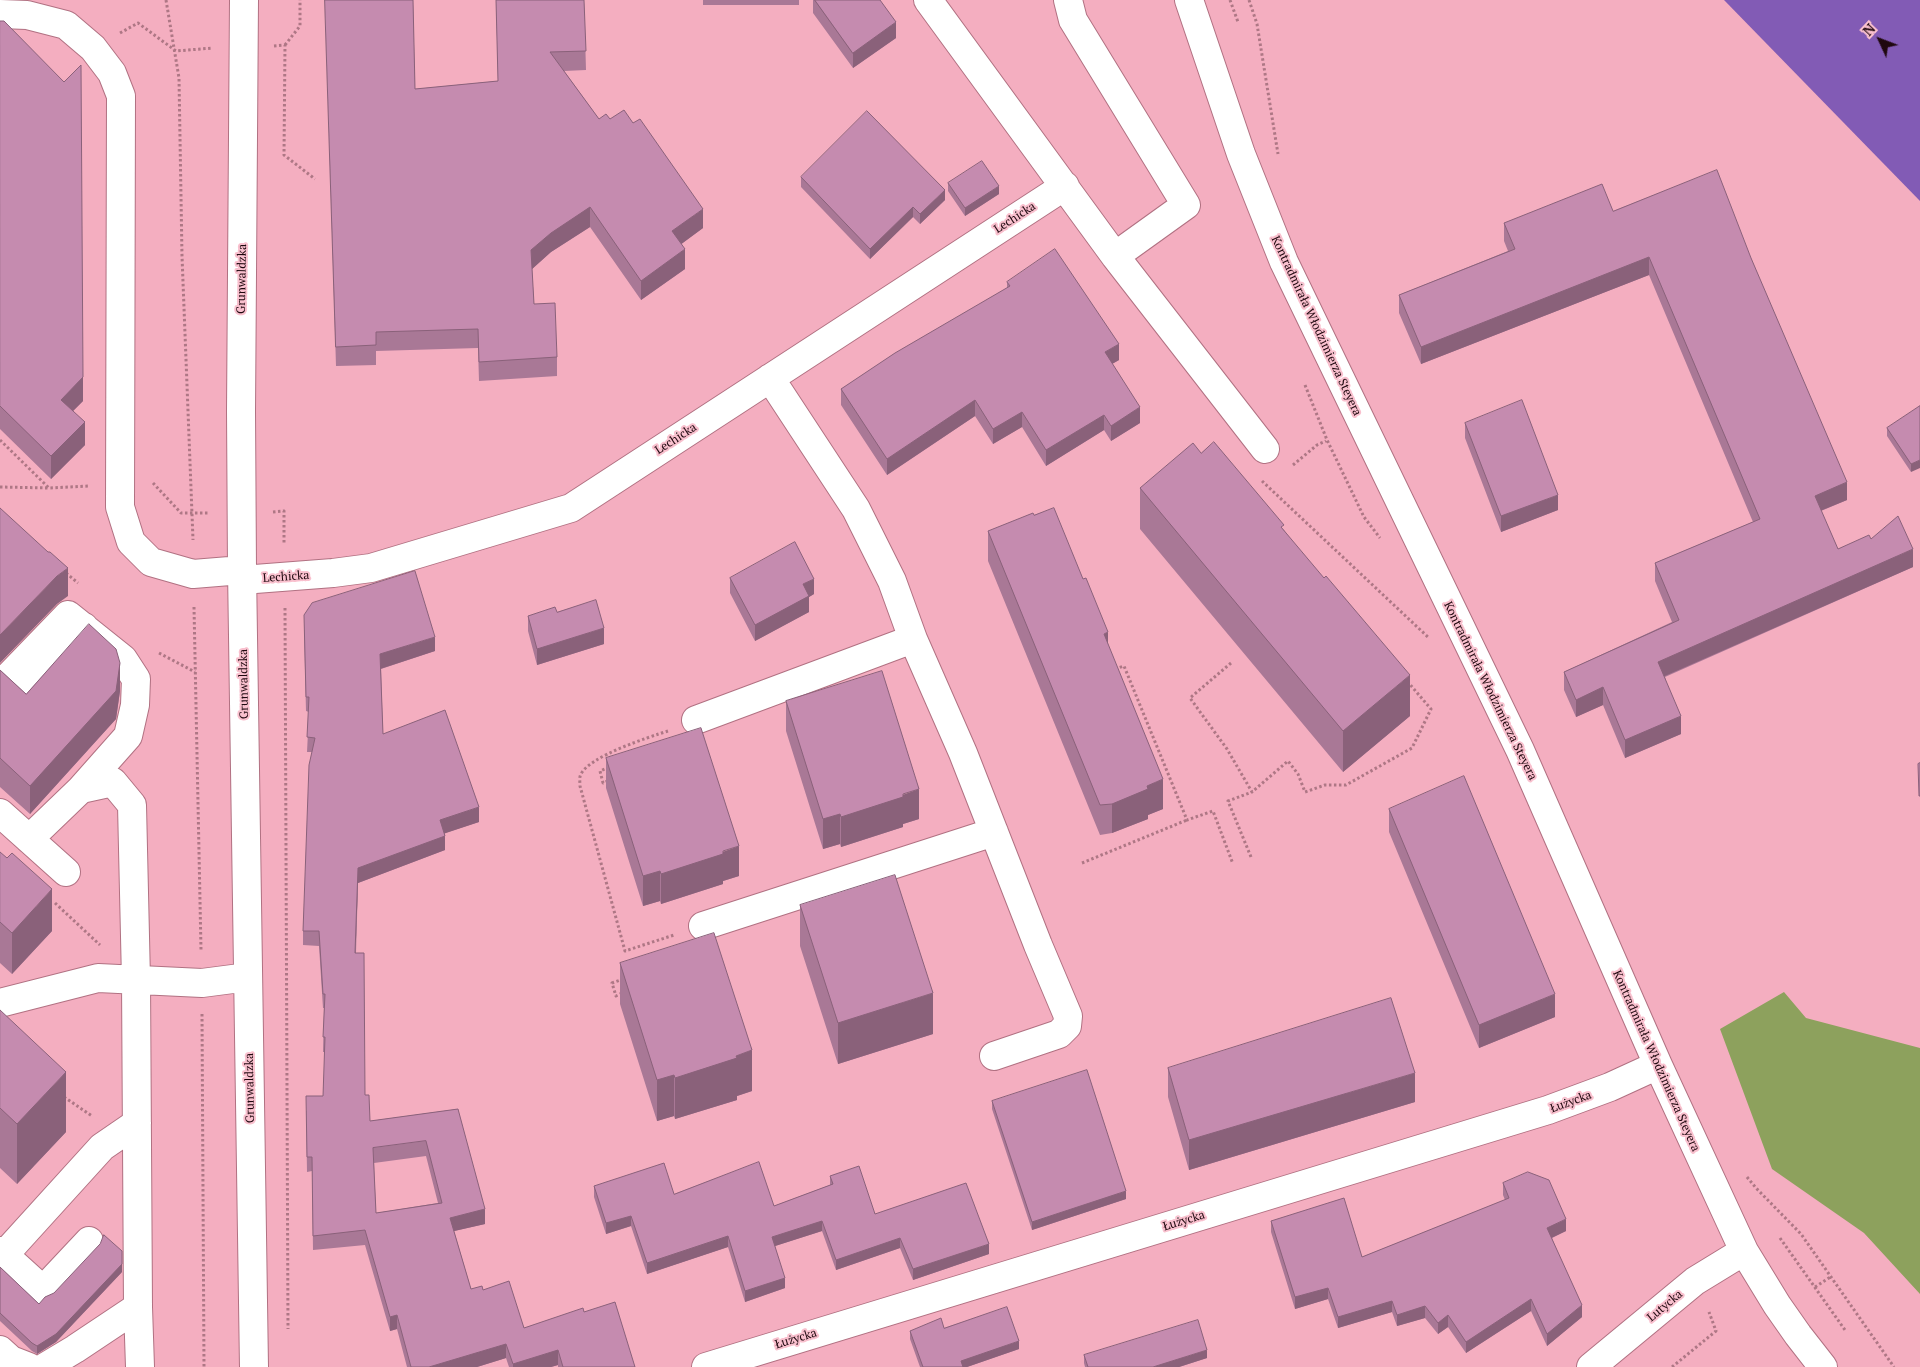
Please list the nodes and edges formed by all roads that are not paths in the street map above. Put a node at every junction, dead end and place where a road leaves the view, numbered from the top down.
1 (244, 0) edge
2 (928, 0) edge
3 (1068, 0) edge
4 (1189, 0) edge
5 (0, 14) edge
6 (1065, 186) junction
7 (1115, 256) junction
8 (770, 378) junction
9 (1265, 449) dead end
10 (242, 575) junction
11 (84, 627) edge
12 (913, 639) junction
13 (696, 720) dead end
14 (81, 789) junction
15 (0, 813) edge
16 (994, 832) junction
17 (29, 839) junction
18 (66, 872) dead end
19 (704, 926) road end
20 (248, 977) junction
21 (136, 980) junction
22 (0, 1003) edge
23 (994, 1056) dead end
24 (1658, 1065) junction
25 (128, 1129) junction
26 (89, 1241) dead end
27 (1744, 1251) junction
28 (2, 1253) edge
29 (138, 1308) junction
30 (0, 1350) edge
31 (29, 1367) edge
32 (44, 1367) edge
33 (140, 1367) edge
34 (254, 1367) edge
35 (706, 1367) edge
36 (1591, 1367) edge
37 (1823, 1367) edge

1 - 10 street, Grunwaldzka
2 - 6 street
3 - 7 street
4 - 24 street, Kontradmirała Włodzimierza Steyera
5 - 10 street, Lechicka
6 - 7 street
6 - 8 street, Lechicka
7 - 9 street
8 - 10 street, Lechicka
8 - 12 street
10 - 20 street, Grunwaldzka
11 - 14 street
12 - 13 street
12 - 16 street
14 - 17 street
14 - 21 street
15 - 17 street
16 - 19 street
16 - 23 street
17 - 18 street
20 - 21 street
20 - 34 street, Grunwaldzka
21 - 22 street
21 - 25 street
24 - 27 street, Kontradmirała Włodzimierza Steyera
24 - 35 street, Łużycka
25 - 28 street
25 - 29 street
26 - 28 street
27 - 36 street, Lutycka
27 - 37 street, Kontradmirała Włodzimierza Steyera
29 - 32 street
29 - 33 street
30 - 31 street

